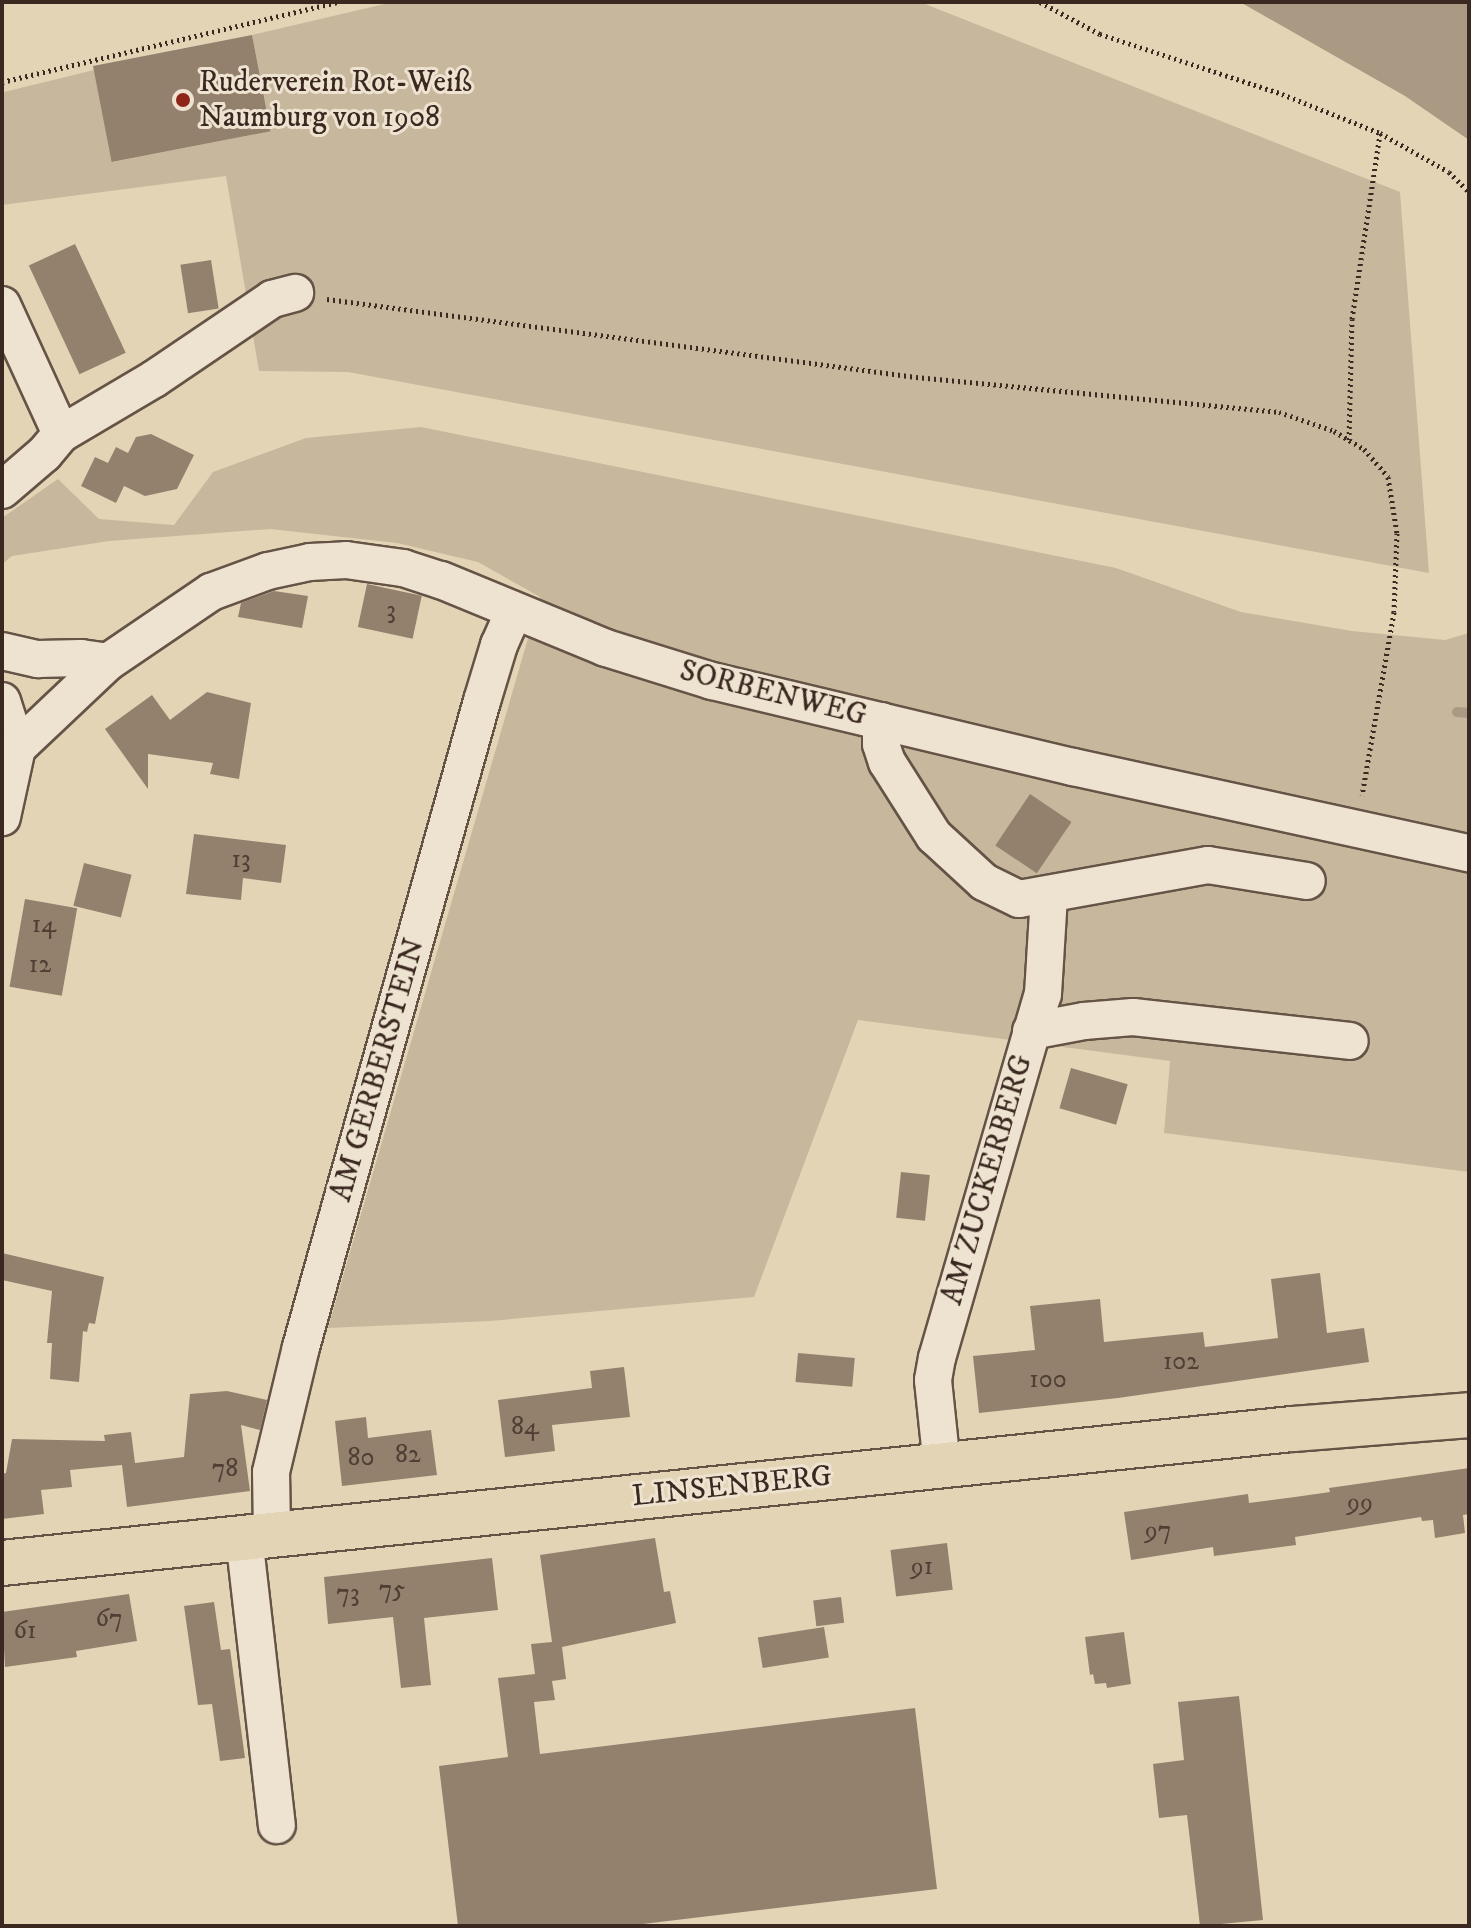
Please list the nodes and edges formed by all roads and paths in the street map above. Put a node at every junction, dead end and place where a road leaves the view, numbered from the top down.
1 (337, 2) edge
2 (1040, 2) edge
3 (2, 82) edge
4 (1380, 133) junction
5 (1469, 192) edge
6 (295, 293) joint
7 (2, 305) edge
8 (61, 434) junction
9 (1349, 440) junction
10 (2, 490) edge
11 (514, 611) junction
12 (2, 651) edge
13 (108, 662) junction
14 (2, 701) edge
15 (881, 721) junction
16 (17, 748) junction
17 (2, 817) edge
18 (1356, 829) junction
19 (1469, 853) edge
20 (1307, 881) dead end
21 (1049, 895) junction
22 (1031, 1031) junction
23 (1350, 1041) dead end
24 (1466, 1415) edge
25 (942, 1466) junction
26 (258, 1535) junction
27 (2, 1563) edge
28 (277, 1825) dead end

1 - 3 path
2 - 4 path
4 - 5 path
4 - 9 path
6 - 8 street
6 - 9 path
7 - 8 street
8 - 10 street
9 - 18 path
11 - 13 street, SORBENWEG
11 - 15 street, SORBENWEG
11 - 26 street, AM GERBERSTEIN
12 - 13 street
13 - 16 street, SORBENWEG
14 - 16 street
15 - 18 street, SORBENWEG
15 - 21 street
16 - 17 street
18 - 19 street, SORBENWEG
20 - 21 street
21 - 22 street, AM ZUCKERBERG
22 - 23 street
22 - 25 street, AM ZUCKERBERG
24 - 25 main road, LINSENBERG
25 - 26 main road, LINSENBERG
26 - 27 main road, LINSENBERG
26 - 28 street, AM GERBERSTEIN

